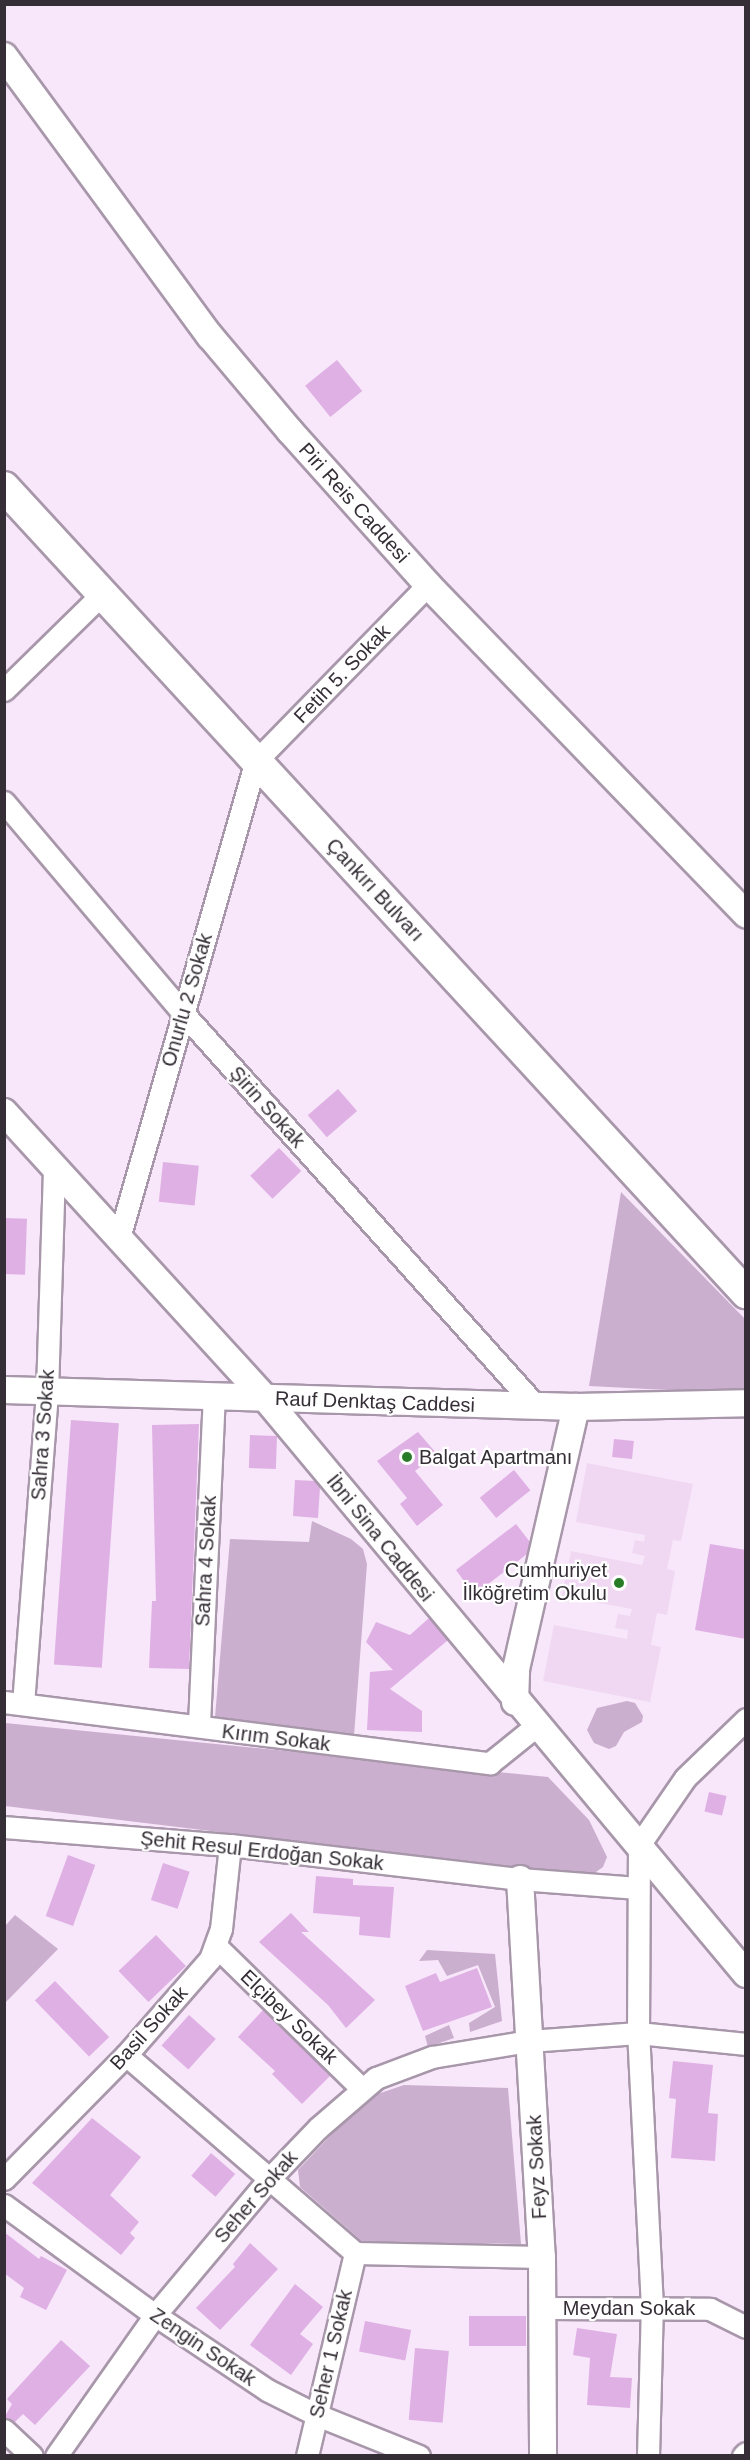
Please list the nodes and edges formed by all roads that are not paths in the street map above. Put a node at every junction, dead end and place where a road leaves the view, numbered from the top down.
1 (4, 56) edge
2 (4, 487) edge
3 (428, 585) junction
4 (102, 594) junction
5 (4, 690) edge
6 (256, 761) junction
7 (4, 802) edge
8 (746, 914) edge
9 (183, 1013) junction
10 (4, 1112) edge
11 (54, 1166) junction
12 (119, 1238) junction
13 (746, 1293) edge
14 (4, 1390) edge
15 (47, 1392) junction
16 (214, 1397) junction
17 (266, 1399) junction
18 (746, 1403) edge
19 (536, 1406) junction
20 (576, 1407) junction
21 (515, 1702) junction
22 (14, 1703) edge
23 (746, 1719) edge
24 (199, 1724) junction
25 (536, 1726) junction
26 (4, 1827) edge
27 (230, 1845) junction
28 (639, 1845) junction
29 (520, 1880) junction
30 (638, 1888) junction
31 (217, 1947) junction
32 (746, 1974) edge
33 (638, 2033) junction
34 (529, 2041) junction
35 (746, 2044) edge
36 (126, 2055) junction
37 (361, 2088) junction
38 (269, 2179) junction
39 (4, 2180) edge
40 (4, 2205) edge
41 (355, 2253) junction
42 (542, 2257) junction
43 (652, 2307) junction
44 (544, 2308) junction
45 (155, 2315) junction
46 (746, 2327) edge
47 (316, 2415) junction
48 (4, 2430) edge
49 (32, 2456) edge
50 (56, 2456) edge
51 (307, 2456) edge
52 (419, 2456) edge
53 (543, 2456) edge
54 (648, 2456) edge

1 - 3 street, Piri Reis Caddesi
2 - 4 main road, Çankırı Bulvarı
3 - 6 street, Fetih 5. Sokak
3 - 8 street, Piri Reis Caddesi
4 - 5 street
4 - 6 main road, Çankırı Bulvarı
6 - 9 street, Onurlu 2 Sokak
6 - 13 main road, Çankırı Bulvarı
7 - 9 street, Şirin Sokak
9 - 12 street, Onurlu 2 Sokak
9 - 19 street, Şirin Sokak
10 - 11 street, İbni Sina Caddesi
11 - 12 street, İbni Sina Caddesi
11 - 15 street, Sahra 3 Sokak
12 - 17 street, İbni Sina Caddesi
14 - 15 street, Rauf Denktaş Caddesi
15 - 16 street, Rauf Denktaş Caddesi
15 - 22 street, Sahra 3 Sokak
16 - 17 street, Rauf Denktaş Caddesi
16 - 24 street, Sahra 4 Sokak
17 - 19 street, Rauf Denktaş Caddesi
17 - 21 street, İbni Sina Caddesi
18 - 20 street, Rauf Denktaş Caddesi
19 - 20 street, Rauf Denktaş Caddesi
20 - 21 street
21 - 25 street, İbni Sina Caddesi
22 - 24 street, Kırım Sokak
23 - 28 street
24 - 25 street, Kırım Sokak
25 - 28 street, İbni Sina Caddesi
26 - 27 street, Şehit Resul Erdoğan Sokak
27 - 29 street, Şehit Resul Erdoğan Sokak
27 - 31 street, Basil Sokak
28 - 30 street
28 - 32 street, İbni Sina Caddesi
29 - 30 street, Şehit Resul Erdoğan Sokak
29 - 34 street, Feyz Sokak
30 - 33 street
31 - 36 street, Basil Sokak
31 - 37 street, Elçibey Sokak
33 - 34 street, Seher Sokak
33 - 35 street, Seher Sokak
33 - 43 street
34 - 37 street, Seher Sokak
34 - 42 street, Feyz Sokak
36 - 38 street
36 - 39 street, Basil Sokak
37 - 38 street, Seher Sokak
38 - 41 street
38 - 45 street, Seher Sokak
40 - 45 street, Zengin Sokak
41 - 42 street
41 - 47 street, Seher 1 Sokak
42 - 44 street, Feyz Sokak
43 - 44 street, Meydan Sokak
43 - 46 street, Meydan Sokak
43 - 54 street
44 - 53 street, Feyz Sokak
45 - 47 street, Zengin Sokak
45 - 50 street, Seher Sokak
47 - 51 street, Seher 1 Sokak
47 - 52 street, Zengin Sokak
48 - 49 street

